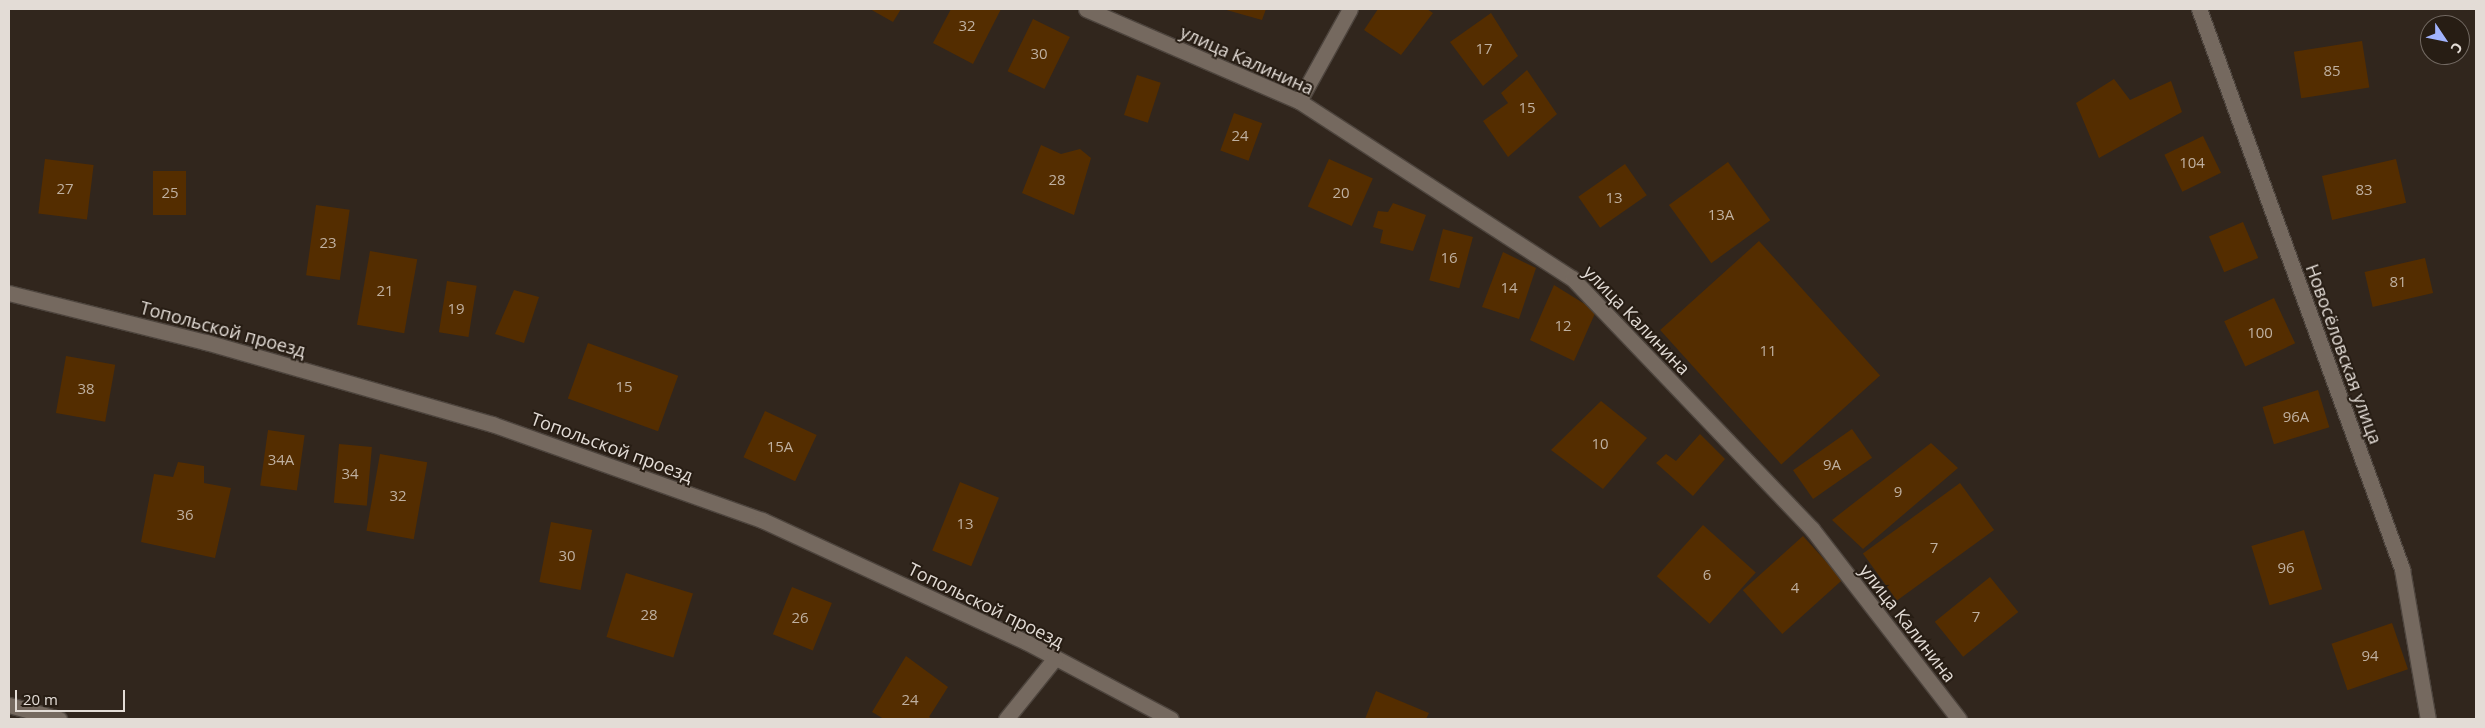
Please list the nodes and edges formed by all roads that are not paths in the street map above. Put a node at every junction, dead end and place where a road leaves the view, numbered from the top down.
1 (1086, 9) edge
2 (1350, 9) edge
3 (2198, 9) edge
4 (1299, 101) junction
5 (9, 294) edge
6 (1055, 658) junction
7 (16, 711) edge
8 (59, 719) edge
9 (1006, 719) edge
10 (1171, 719) edge
11 (1959, 719) edge
12 (2428, 719) edge

1 - 4 street, улица Калинина
2 - 4 street
3 - 12 street, Новосёловская улица
4 - 11 street, улица Калинина
5 - 6 street, Топольской проезд
6 - 9 street
6 - 10 street, Топольской проезд
7 - 8 street

